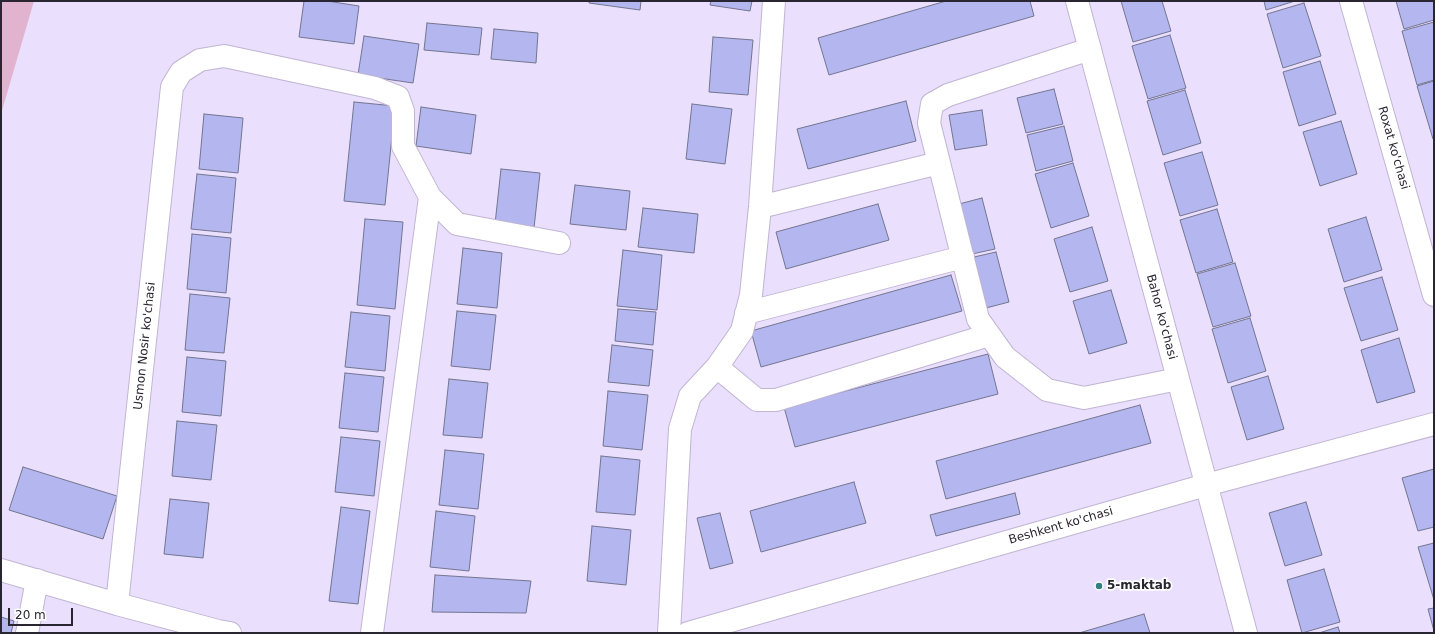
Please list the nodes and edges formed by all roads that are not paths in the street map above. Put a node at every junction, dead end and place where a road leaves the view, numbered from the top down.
1 (774, 1) edge
2 (1077, 1) edge
3 (1351, 1) edge
4 (1090, 50) junction
5 (939, 163) junction
6 (430, 197) junction
7 (760, 207) junction
8 (559, 243) dead end
9 (963, 257) junction
10 (1434, 295) edge
11 (746, 313) junction
12 (989, 335) junction
13 (716, 367) junction
14 (1178, 379) junction
15 (1434, 424) edge
16 (1206, 485) junction
17 (1, 570) edge
18 (37, 580) junction
19 (117, 604) junction
20 (27, 633) edge
21 (230, 633) edge
22 (372, 633) edge
23 (669, 633) edge
24 (688, 633) edge
25 (1246, 633) edge

1 - 7 street
2 - 4 street, Bahor ko'chasi
3 - 10 street, Roxat ko'chasi
4 - 5 street
4 - 14 street, Bahor ko'chasi
5 - 7 street
5 - 9 street
6 - 8 street
6 - 19 street, Usmon Nosir ko'chasi
6 - 22 street
7 - 11 street
9 - 11 street
9 - 12 street
11 - 13 street
12 - 13 street
12 - 14 street
13 - 23 street
14 - 16 street, Bahor ko'chasi
15 - 16 street, Beshkent ko'chasi
16 - 24 street, Beshkent ko'chasi
16 - 25 street, Bahor ko'chasi
17 - 18 street
18 - 19 street
18 - 20 street
19 - 21 street

